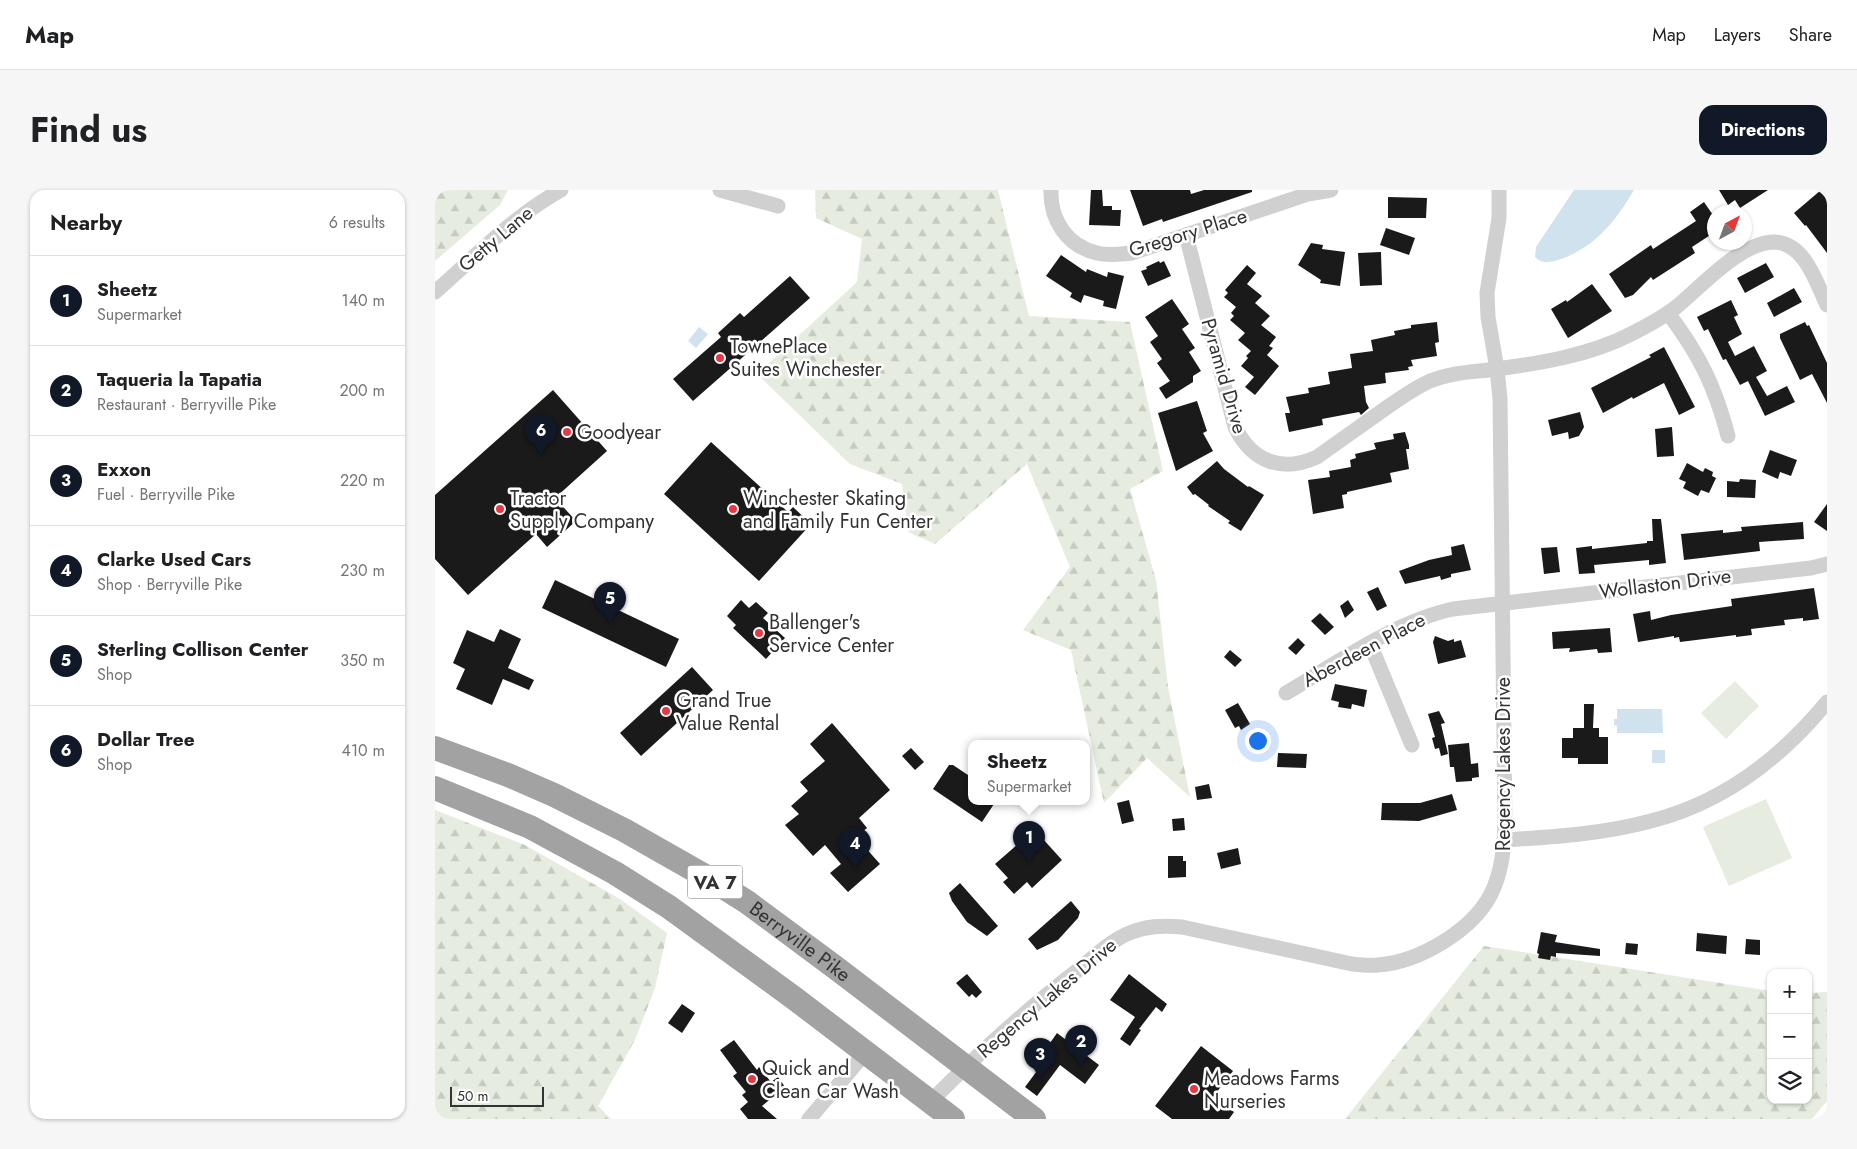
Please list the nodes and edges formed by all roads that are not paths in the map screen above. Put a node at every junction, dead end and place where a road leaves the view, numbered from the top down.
1 (561, 190) edge
2 (720, 190) edge
3 (1051, 190) edge
4 (1331, 190) edge
5 (1499, 190) edge
6 (779, 206) dead end
7 (1186, 235) junction
8 (435, 292) edge
9 (1827, 305) edge
10 (1668, 313) junction
11 (1497, 369) junction
12 (1728, 436) dead end
13 (1827, 564) edge
14 (1503, 604) junction
15 (1370, 644) junction
16 (1286, 693) dead end
17 (1827, 702) edge
18 (1412, 745) dead end
19 (435, 748) edge
20 (435, 788) edge
21 (1505, 840) junction
22 (866, 1052) junction
23 (965, 1066) junction
24 (931, 1101) junction
25 (809, 1119) edge
26 (953, 1119) edge
27 (1035, 1119) edge

1 - 8 street, Getty Lane
2 - 6 street
3 - 7 street, Gregory Place
4 - 7 street, Gregory Place
5 - 11 street, Regency Lakes Drive
7 - 11 street, Pyramid Drive
9 - 10 street
10 - 11 street
10 - 12 street
11 - 14 street, Regency Lakes Drive
13 - 14 street, Wollaston Drive
14 - 15 street, Aberdeen Place
14 - 21 street, Regency Lakes Drive
15 - 16 street, Aberdeen Place
15 - 18 street
17 - 21 street
19 - 23 highway, Berryville Pike / VA 7
20 - 22 highway, VA 7
21 - 23 street, Regency Lakes Drive
22 - 24 highway, VA 7
22 - 25 street
23 - 24 street, Regency Lakes Drive
23 - 27 highway, Berryville Pike / VA 7
24 - 26 highway, VA 7

